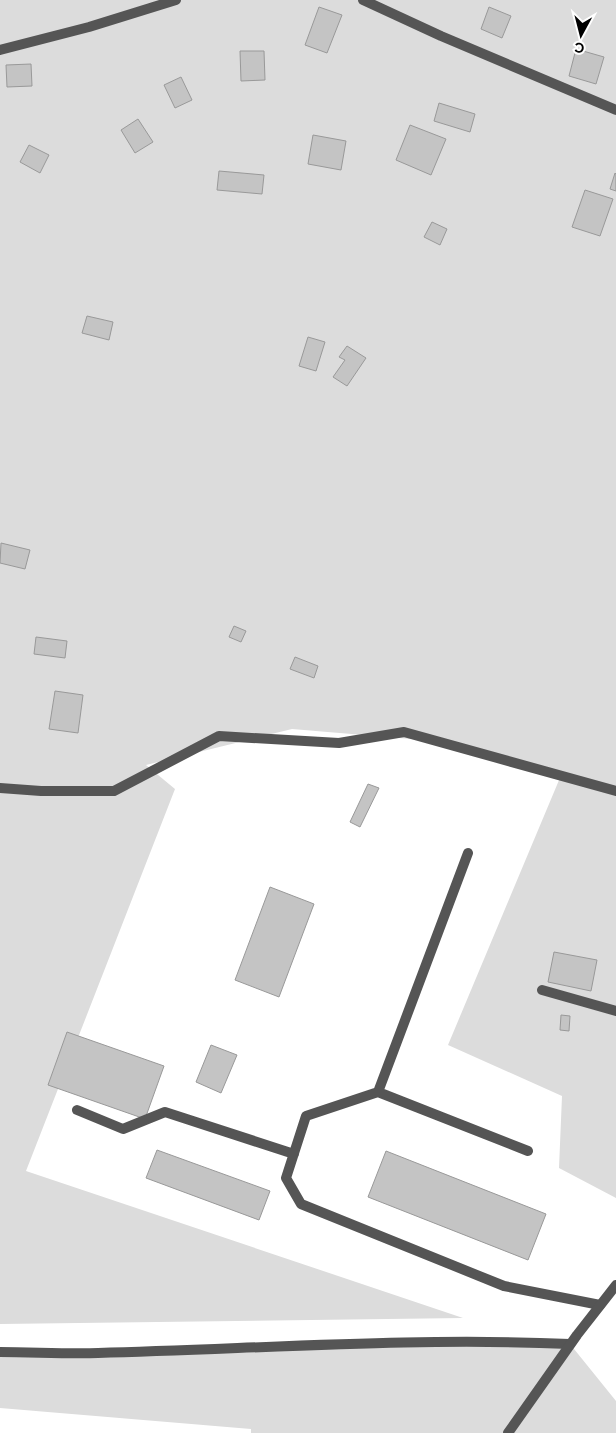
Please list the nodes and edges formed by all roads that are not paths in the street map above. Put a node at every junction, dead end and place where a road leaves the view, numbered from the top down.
1 (176, 0) edge
2 (363, 0) edge
3 (0, 50) edge
4 (616, 110) edge
5 (0, 788) edge
6 (616, 791) edge
7 (468, 853) dead end
8 (542, 990) dead end
9 (616, 1011) edge
10 (378, 1092) junction
11 (77, 1110) dead end
12 (528, 1151) dead end
13 (294, 1154) junction
14 (616, 1285) edge
15 (600, 1305) junction
16 (570, 1344) junction
17 (0, 1352) edge
18 (508, 1433) edge

1 - 3 street
2 - 4 street
5 - 6 street
7 - 10 street
8 - 9 street
10 - 12 street
10 - 13 street
11 - 13 street
13 - 15 street
14 - 15 street
15 - 16 street
16 - 17 street
16 - 18 street

